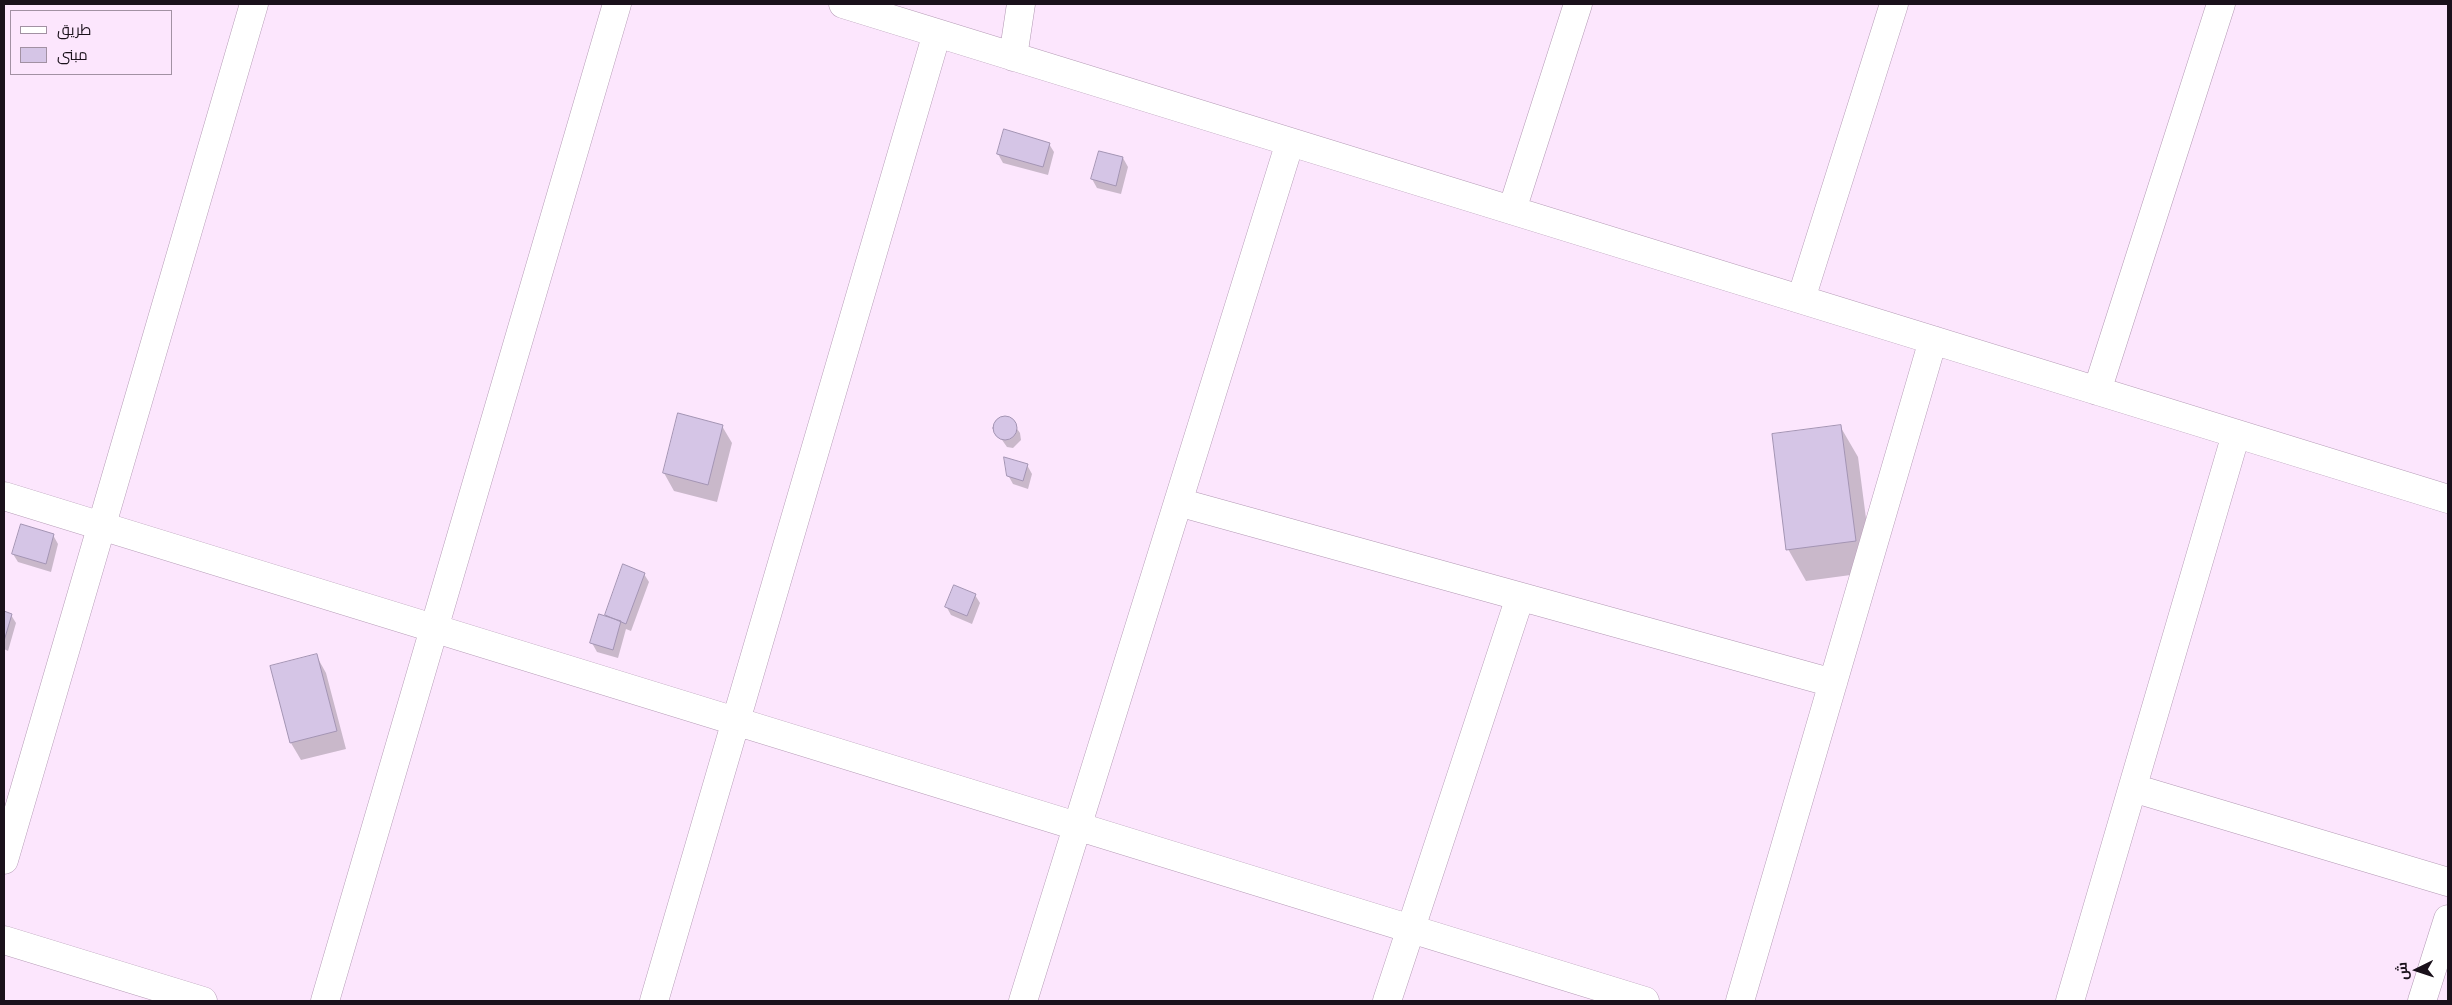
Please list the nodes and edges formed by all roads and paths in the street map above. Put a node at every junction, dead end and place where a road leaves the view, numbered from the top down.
1 (254, 4) edge
2 (617, 4) edge
3 (843, 4) edge
4 (1021, 4) edge
5 (1578, 4) edge
6 (1894, 4) edge
7 (2221, 4) edge
8 (937, 33) junction
9 (1013, 56) junction
10 (1290, 142) junction
11 (1512, 210) junction
12 (1801, 299) junction
13 (1933, 340) junction
14 (2098, 391) junction
15 (2236, 434) junction
16 (4, 496) edge
17 (2448, 499) edge
18 (1178, 502) junction
19 (102, 526) junction
20 (1520, 597) junction
21 (434, 628) junction
22 (1833, 683) junction
23 (736, 721) junction
24 (2133, 788) junction
25 (1078, 826) junction
26 (4, 860) edge
27 (2448, 882) edge
28 (2448, 919) edge
29 (1411, 929) junction
30 (4, 940) edge
31 (203, 1001) edge
32 (325, 1001) edge
33 (654, 1001) edge
34 (1023, 1001) edge
35 (1387, 1001) edge
36 (1645, 1001) edge
37 (1740, 1001) edge
38 (2070, 1001) edge
39 (2422, 1001) edge

1 - 19 street
2 - 21 street
3 - 8 street
4 - 9 street
5 - 11 street
6 - 12 street
7 - 14 street
8 - 9 street
8 - 23 street
9 - 10 street
10 - 11 street
10 - 18 street
11 - 12 street
12 - 13 street
13 - 14 street
13 - 22 street
14 - 15 street
15 - 17 street
15 - 24 street
16 - 19 street
18 - 20 street
18 - 25 street
19 - 21 street
19 - 26 street
20 - 22 street
20 - 29 street
21 - 23 street
21 - 32 street
22 - 37 street
23 - 25 street
23 - 33 street
24 - 27 street
24 - 38 street
25 - 29 street
25 - 34 street
28 - 39 street
29 - 35 street
29 - 36 street
30 - 31 street

